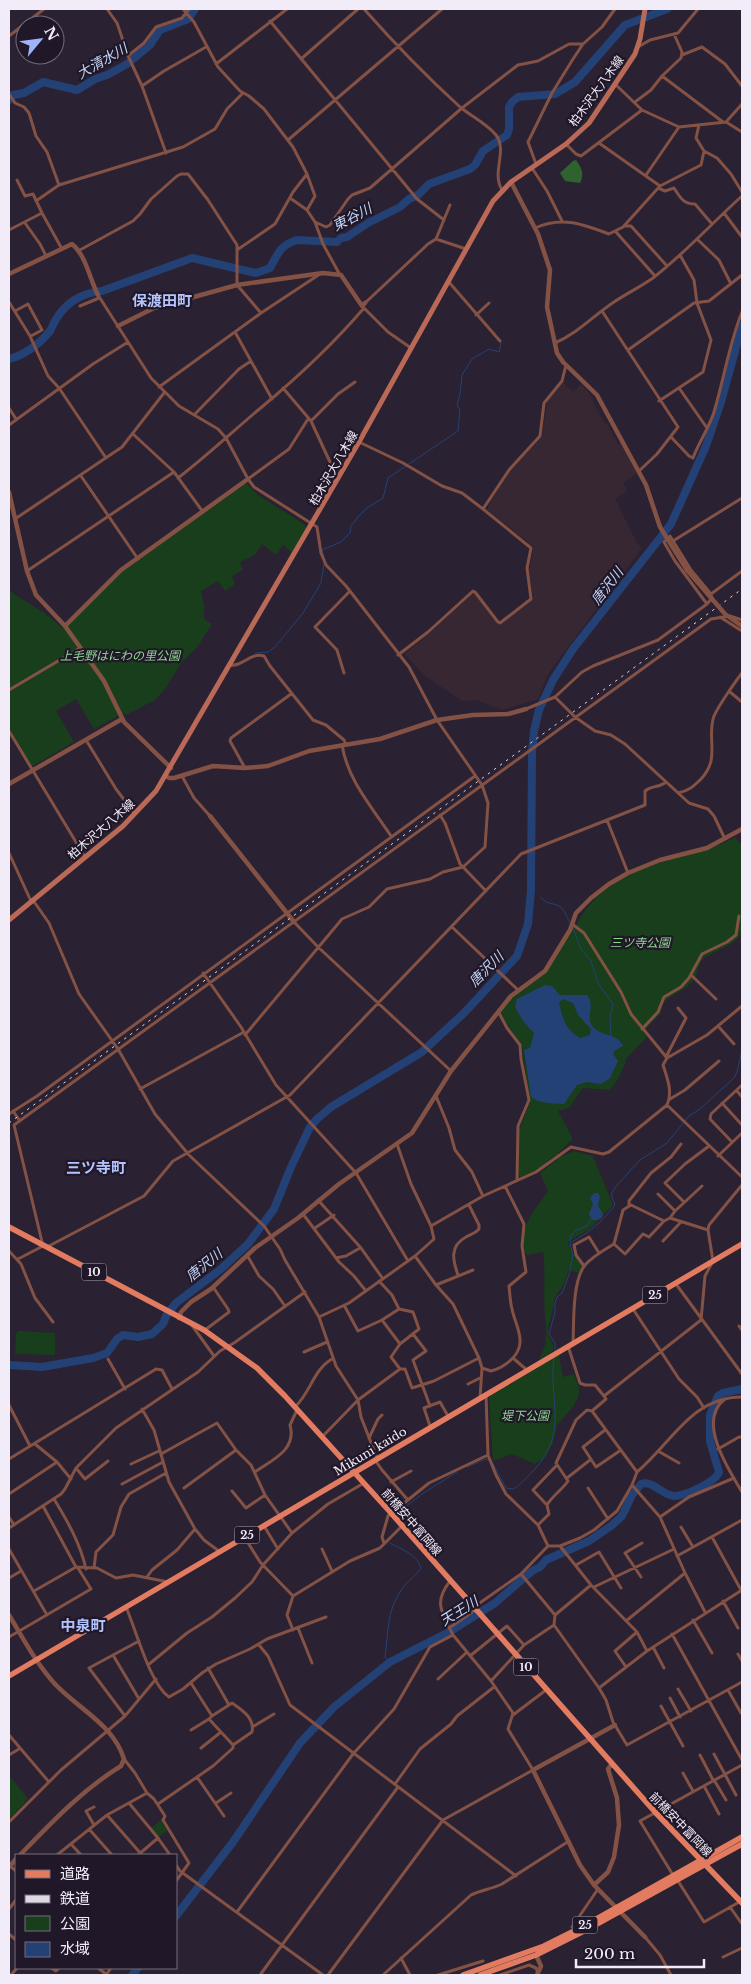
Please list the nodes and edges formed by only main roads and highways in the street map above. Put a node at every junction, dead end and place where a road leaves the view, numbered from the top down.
1 (644, 12) edge
2 (9, 920) edge
3 (9, 1227) edge
4 (742, 1244) edge
5 (354, 1473) junction
6 (9, 1676) edge
7 (742, 1837) edge
8 (742, 1844) edge
9 (701, 1859) junction
10 (706, 1865) junction
11 (675, 1878) junction
12 (742, 1901) edge
13 (463, 1975) edge
14 (480, 1975) edge

1 - 2 main road, 柏木沢大八木線
3 - 5 main road, 前橋安中富岡線 / 10
4 - 5 main road, Mikuni kaido / 25
5 - 6 main road, Mikuni kaido / 25
5 - 9 main road, 前橋安中富岡線 / 10
7 - 9 main road, 25
8 - 10 main road, 25
9 - 10 main road, 前橋安中富岡線 / 10
9 - 11 main road, 25
10 - 11 main road, 25
10 - 12 main road, 前橋安中富岡線 / 10
11 - 13 main road, 25
11 - 14 main road, 25

